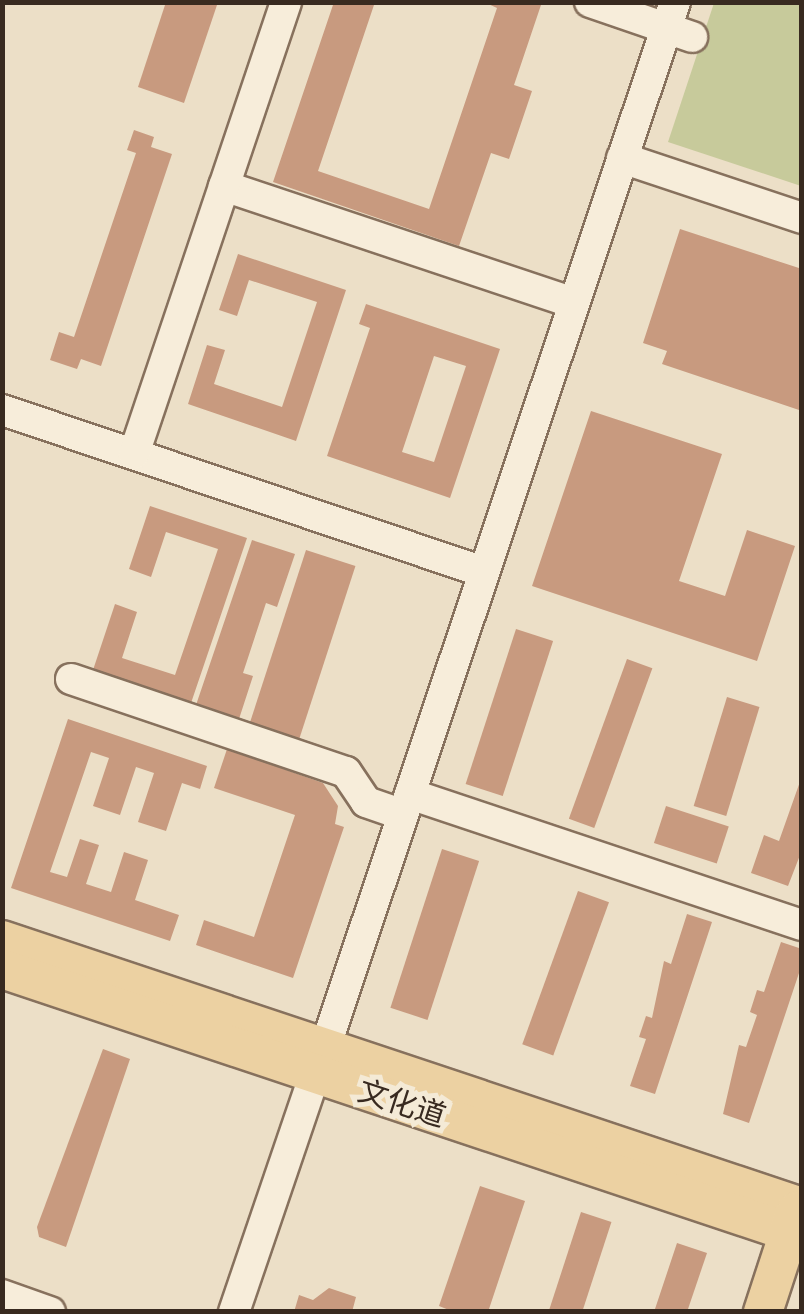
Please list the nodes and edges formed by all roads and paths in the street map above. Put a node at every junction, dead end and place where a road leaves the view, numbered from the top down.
1 (286, 2) edge
2 (590, 2) edge
3 (678, 22) edge
4 (622, 158) junction
5 (224, 186) junction
6 (802, 218) edge
7 (574, 303) junction
8 (2, 410) edge
9 (134, 454) junction
10 (484, 572) junction
11 (71, 680) dead end
12 (406, 805) junction
13 (802, 925) edge
14 (2, 940) edge
15 (2, 969) edge
16 (320, 1061) junction
17 (798, 1215) edge
18 (802, 1273) edge
19 (2, 1295) edge
20 (50, 1312) edge
21 (234, 1312) edge
22 (763, 1312) edge
23 (789, 1312) edge

1 - 5 lane
2 - 3 lane
3 - 4 lane
4 - 6 lane
4 - 7 lane
5 - 7 lane
5 - 9 lane
7 - 10 lane
8 - 9 lane
9 - 10 lane
10 - 12 lane
11 - 12 lane
12 - 13 lane
12 - 16 lane
14 - 16 main road, 文化道
15 - 16 main road, 文化道
16 - 17 main road, 文化道
16 - 21 lane
17 - 22 main road
18 - 23 main road
19 - 20 lane

